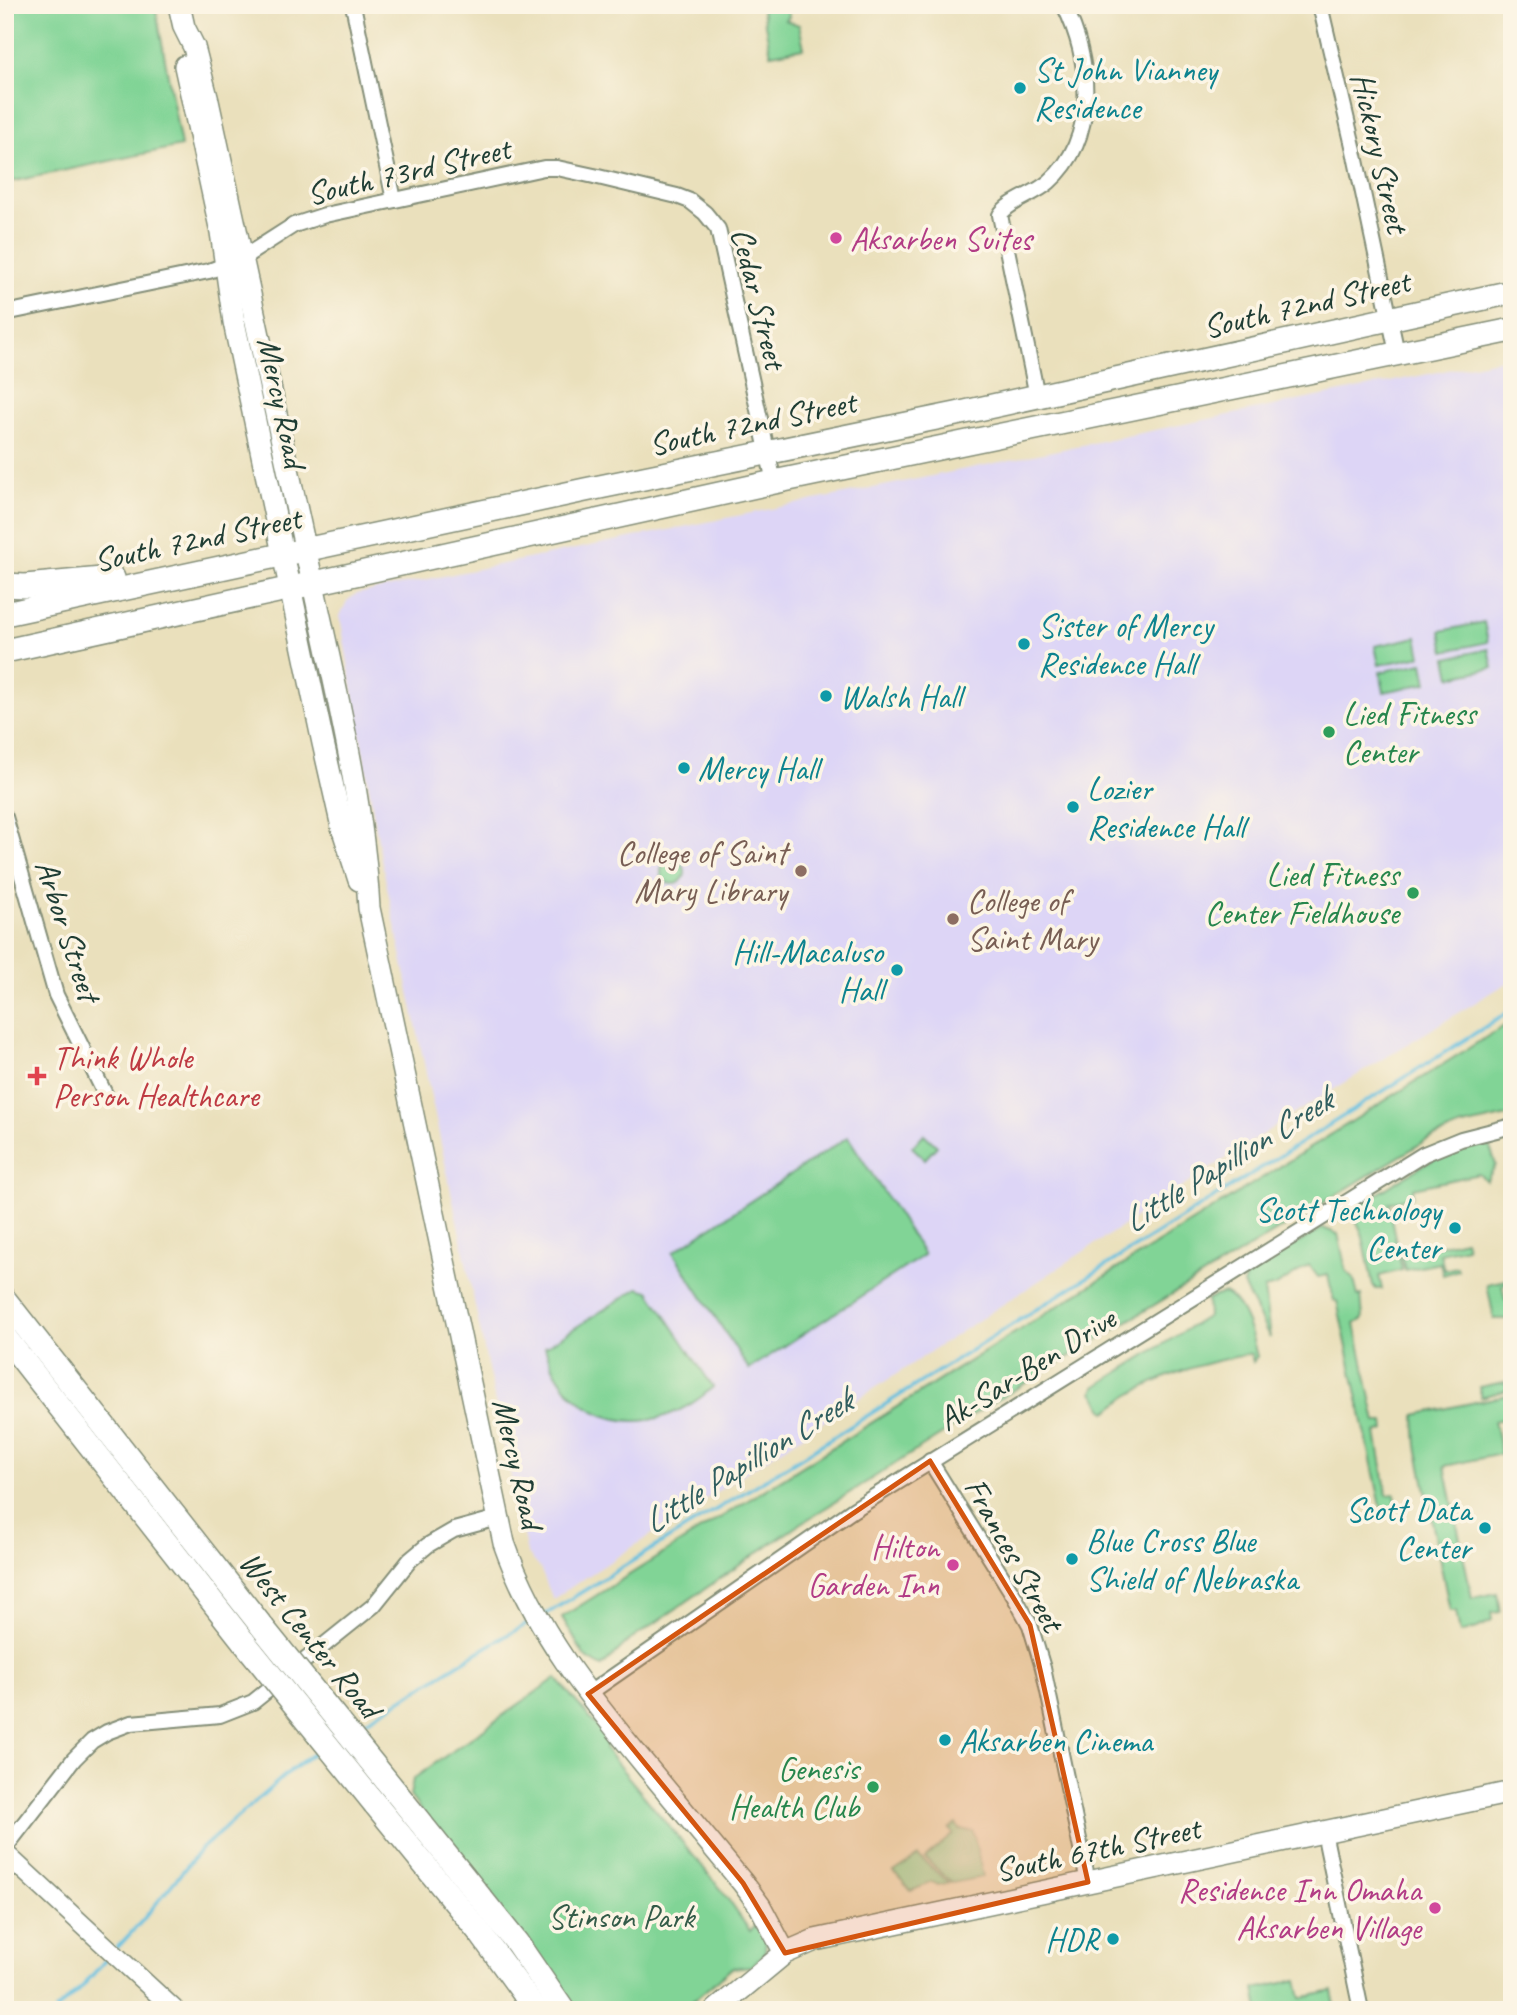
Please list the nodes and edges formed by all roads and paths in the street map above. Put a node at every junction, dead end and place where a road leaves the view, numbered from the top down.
1 (179, 5) edge
2 (353, 5) edge
3 (1064, 5) edge
4 (1320, 5) edge
5 (394, 200) junction
6 (705, 212) joint
7 (233, 262) junction
8 (1512, 292) edge
9 (5, 313) edge
10 (1390, 318) junction
11 (1512, 330) edge
12 (1397, 353) junction
13 (1037, 396) junction
14 (768, 453) junction
15 (774, 482) junction
16 (294, 551) junction
17 (189, 573) junction
18 (5, 585) edge
19 (302, 586) junction
20 (5, 614) edge
21 (5, 651) edge
22 (5, 817) edge
23 (105, 1094) dead end
24 (1512, 1126) edge
25 (5, 1300) edge
26 (5, 1337) edge
27 (930, 1461) junction
28 (498, 1518) junction
29 (588, 1694) junction
30 (1512, 1792) edge
31 (1324, 1832) junction
32 (5, 1851) edge
33 (1088, 1882) junction
34 (785, 1953) junction
35 (175, 2010) edge
36 (536, 2010) edge
37 (563, 2010) edge
38 (716, 2010) edge
39 (1361, 2010) edge

1 - 7 main road, Mercy Road
2 - 5 street
3 - 13 street
4 - 10 street, Hickory Street
5 - 6 street, South 73rd Street
5 - 7 street, South 73rd Street
6 - 14 street, Cedar Street
7 - 9 street, South 73rd Street
7 - 16 main road, Mercy Road
8 - 10 main road, South 72nd Street
10 - 12 street, Hickory Street
10 - 13 main road, South 72nd Street
11 - 12 main road, South 72nd Street
12 - 15 main road, South 72nd Street
13 - 14 main road, South 72nd Street
14 - 15 street, Cedar Street
14 - 16 main road, South 72nd Street
15 - 19 main road, South 72nd Street
16 - 17 main road, South 72nd Street
16 - 19 main road, Mercy Road
17 - 18 main road
17 - 20 main road, South 72nd Street
19 - 21 main road, South 72nd Street
19 - 28 main road, Mercy Road
22 - 23 street, Arbor Street
24 - 27 street, Ak-Sar-Ben Drive
25 - 37 main road, West Center Road, bridge
26 - 36 main road, West Center Road, bridge
27 - 29 street, Ak-Sar-Ben Drive
27 - 33 street, Frances Street
28 - 29 main road, Mercy Road
28 - 32 street
29 - 34 main road, Mercy Road
30 - 31 main road, South 67th Street
31 - 33 main road, South 67th Street
31 - 39 street
32 - 35 street
33 - 34 main road, South 67th Street
34 - 38 main road, South 67th Street

